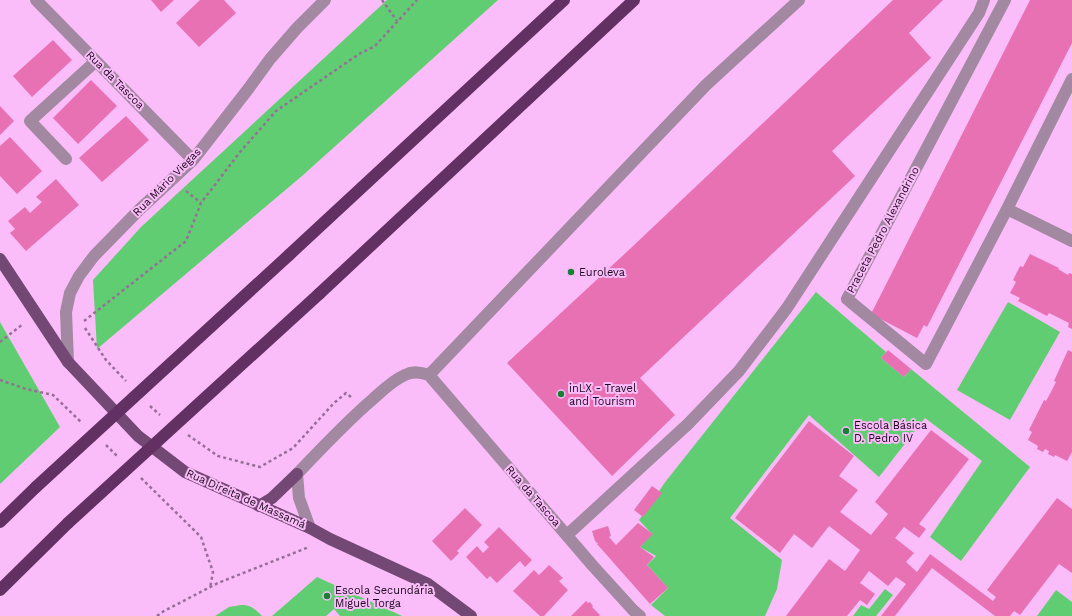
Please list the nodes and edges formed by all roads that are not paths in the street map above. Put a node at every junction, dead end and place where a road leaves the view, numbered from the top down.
1 (36, 0) edge
2 (325, 0) edge
3 (564, 0) edge
4 (634, 0) edge
5 (799, 0) edge
6 (984, 0) edge
7 (1005, 0) edge
8 (96, 61) junction
9 (1072, 79) edge
10 (66, 159) dead end
11 (193, 160) junction
12 (1007, 209) junction
13 (1072, 241) edge
14 (0, 259) edge
15 (68, 362) junction
16 (429, 374) junction
17 (297, 474) junction
18 (259, 506) junction
19 (0, 522) edge
20 (310, 528) junction
21 (567, 535) junction
22 (0, 590) edge
23 (471, 616) edge
24 (640, 616) edge

1 - 8 street, Rua da Tascoa
2 - 11 street, Rua Mário Viegas
3 - 19 highway, bridge
4 - 22 highway, bridge
5 - 16 street
6 - 21 street
7 - 12 street, Praceta Pedro Alexandrino
8 - 10 street
8 - 11 street, Rua da Tascoa
9 - 12 street, Praceta Pedro Alexandrino
11 - 15 street, Rua Mário Viegas
12 - 13 street
14 - 15 main road, Rua Direita de Massamá
15 - 18 main road, Rua Direita de Massamá
16 - 17 street
16 - 21 street, Rua da Tascoa
17 - 18 main road
17 - 20 street
18 - 20 main road, Rua Direita de Massamá
20 - 23 main road, Rua Direita de Massamá
21 - 24 street, Rua da Tascoa

